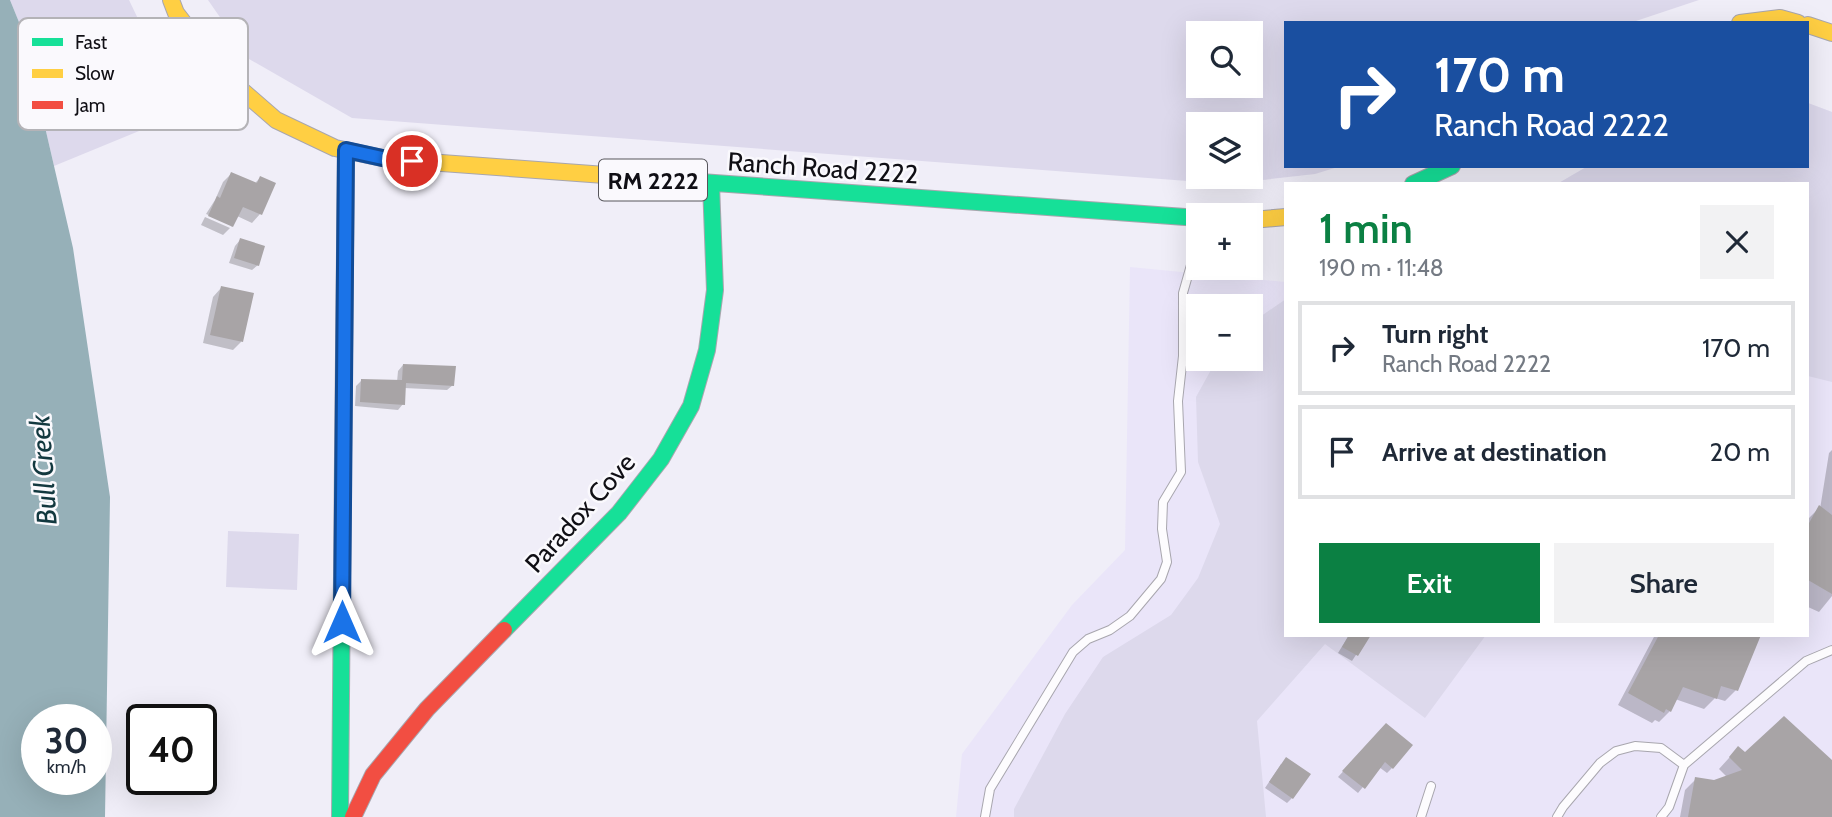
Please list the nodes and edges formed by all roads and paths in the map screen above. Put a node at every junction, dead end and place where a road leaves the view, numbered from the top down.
1 (171, 0) edge
2 (181, 18) edge
3 (1760, 21) edge
4 (1789, 21) edge
5 (1809, 25) edge
6 (1832, 33) edge
7 (248, 96) edge
8 (346, 150) junction
9 (1448, 168) edge
10 (1417, 182) edge
11 (710, 184) junction
12 (1186, 217) edge
13 (1284, 217) edge
14 (1263, 219) edge
15 (1187, 280) edge
16 (1832, 650) edge
17 (1684, 765) junction
18 (1431, 786) dead end
19 (341, 817) edge
20 (353, 817) edge
21 (985, 817) edge
22 (1421, 817) edge
23 (1557, 817) edge
24 (1661, 817) edge

1 - 2 street, Ranch Road 2222 / RM 2222
3 - 4 street
5 - 6 street
7 - 8 street, Ranch Road 2222 / RM 2222
8 - 11 street, Ranch Road 2222 / RM 2222
8 - 19 street
9 - 10 street
11 - 12 street, Ranch Road 2222 / RM 2222
11 - 20 street, Paradox Cove
13 - 14 street
15 - 21 lane
16 - 17 lane
17 - 23 lane
17 - 24 lane
18 - 22 lane

